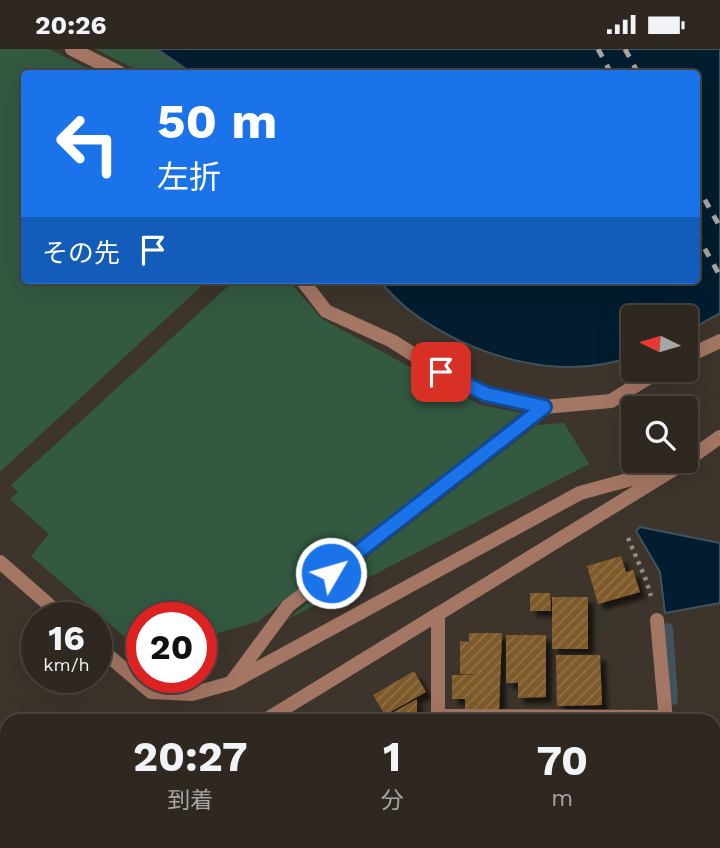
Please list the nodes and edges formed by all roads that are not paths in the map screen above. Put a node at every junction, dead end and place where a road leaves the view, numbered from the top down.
1 (72, 49) edge
2 (114, 70) edge
3 (305, 284) edge
4 (720, 341) edge
5 (698, 351) edge
6 (641, 382) edge
7 (544, 407) junction
8 (720, 437) edge
9 (698, 453) edge
10 (653, 473) edge
11 (668, 473) edge
12 (0, 562) edge
13 (46, 602) edge
14 (438, 614) junction
15 (657, 620) road end
16 (112, 659) edge
17 (231, 683) junction
18 (275, 714) edge
19 (438, 714) edge
20 (666, 714) edge

1 - 2 street
3 - 7 street
4 - 5 street
6 - 7 street
7 - 17 street
8 - 9 street
10 - 17 street
11 - 14 street
12 - 13 street
14 - 18 street
14 - 19 street
15 - 20 street
16 - 17 street

